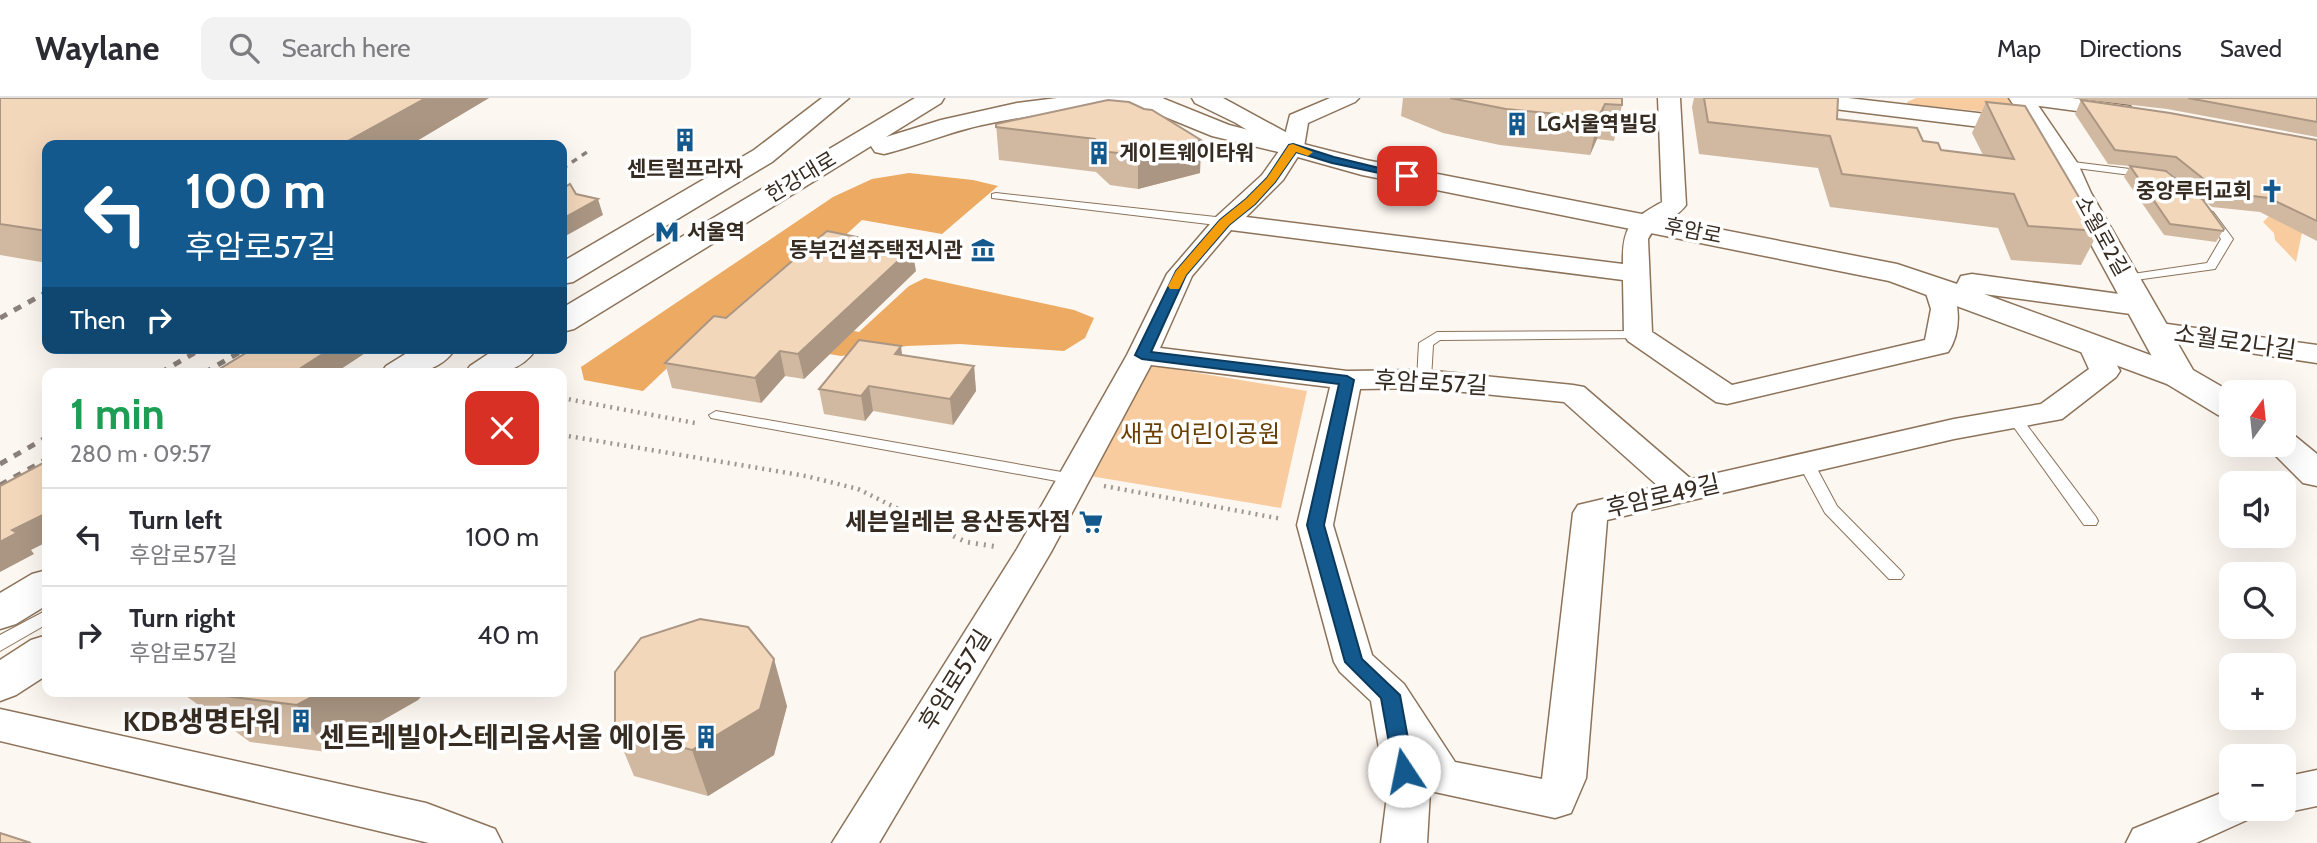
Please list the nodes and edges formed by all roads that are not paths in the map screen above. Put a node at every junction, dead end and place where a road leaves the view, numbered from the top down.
1 (837, 98) edge
2 (932, 98) edge
3 (1204, 98) edge
4 (1348, 98) edge
5 (1670, 98) edge
6 (1794, 98) edge
7 (2023, 98) edge
8 (1147, 101) edge
9 (2138, 113) edge
10 (2041, 127) junction
11 (1293, 147) junction
12 (2065, 164) junction
13 (2164, 176) edge
14 (797, 180) junction
15 (996, 196) dead end
16 (2203, 207) edge
17 (1225, 222) junction
18 (1644, 222) junction
19 (567, 272) edge
20 (1897, 273) junction
21 (1636, 274) junction
22 (1939, 290) junction
23 (2139, 305) junction
24 (567, 319) edge
25 (1638, 335) junction
26 (2093, 345) junction
27 (429, 354) edge
28 (511, 354) edge
29 (2317, 354) edge
30 (1142, 355) junction
31 (406, 368) edge
32 (490, 368) edge
33 (2179, 377) junction
34 (1424, 379) junction
35 (1347, 380) junction
36 (2219, 400) edge
37 (716, 415) dead end
38 (2015, 419) junction
39 (1806, 463) junction
40 (1073, 479) junction
41 (1684, 491) junction
42 (2090, 522) dead end
43 (1895, 575) dead end
44 (42, 587) edge
45 (0, 613) edge
46 (42, 618) edge
47 (0, 644) edge
48 (42, 655) edge
49 (0, 683) edge
50 (1390, 695) junction
51 (0, 725) edge
52 (2317, 788) edge
53 (2296, 792) edge
54 (2219, 812) edge
55 (416, 832) edge
56 (479, 843) edge
57 (855, 843) edge
58 (1404, 843) edge
59 (2148, 843) edge

1 - 19 main road, 한강대로
2 - 14 main road, 한강대로
3 - 11 main road
4 - 11 street, 후암로57길
5 - 18 street
6 - 10 street
7 - 9 street
7 - 10 main road, 소월로2길
8 - 11 main road, 후암로
8 - 14 main road
10 - 12 main road, 소월로2길
11 - 17 street, 후암로57길
11 - 18 main road, 후암로
12 - 13 lane
12 - 23 main road, 소월로2길
14 - 24 main road, 한강대로
15 - 17 lane
16 - 23 lane
17 - 21 street
17 - 30 street, 후암로57길
18 - 20 main road, 후암로
18 - 21 street
20 - 22 main road, 후암로
20 - 23 main road
21 - 25 street
22 - 25 street
22 - 26 main road, 후암로
23 - 29 street, 소월로2나길
23 - 33 main road, 소월로2길
25 - 34 lane
26 - 33 main road, 후암로
26 - 38 street, 후암로49길
27 - 31 main road
28 - 32 main road
30 - 35 street, 후암로57길
30 - 40 street, 후암로57길
33 - 36 main road, 후암로
34 - 35 street, 후암로57길
34 - 41 street, 후암로57길
35 - 50 street
37 - 40 lane
38 - 39 street, 후암로49길
38 - 42 lane
39 - 41 street, 후암로49길
39 - 43 lane
40 - 57 street, 후암로57길
41 - 50 street, 후암로49길
44 - 45 main road
46 - 47 lane
48 - 49 main road
50 - 58 street
51 - 55 street
52 - 53 street
54 - 59 street
55 - 56 street

